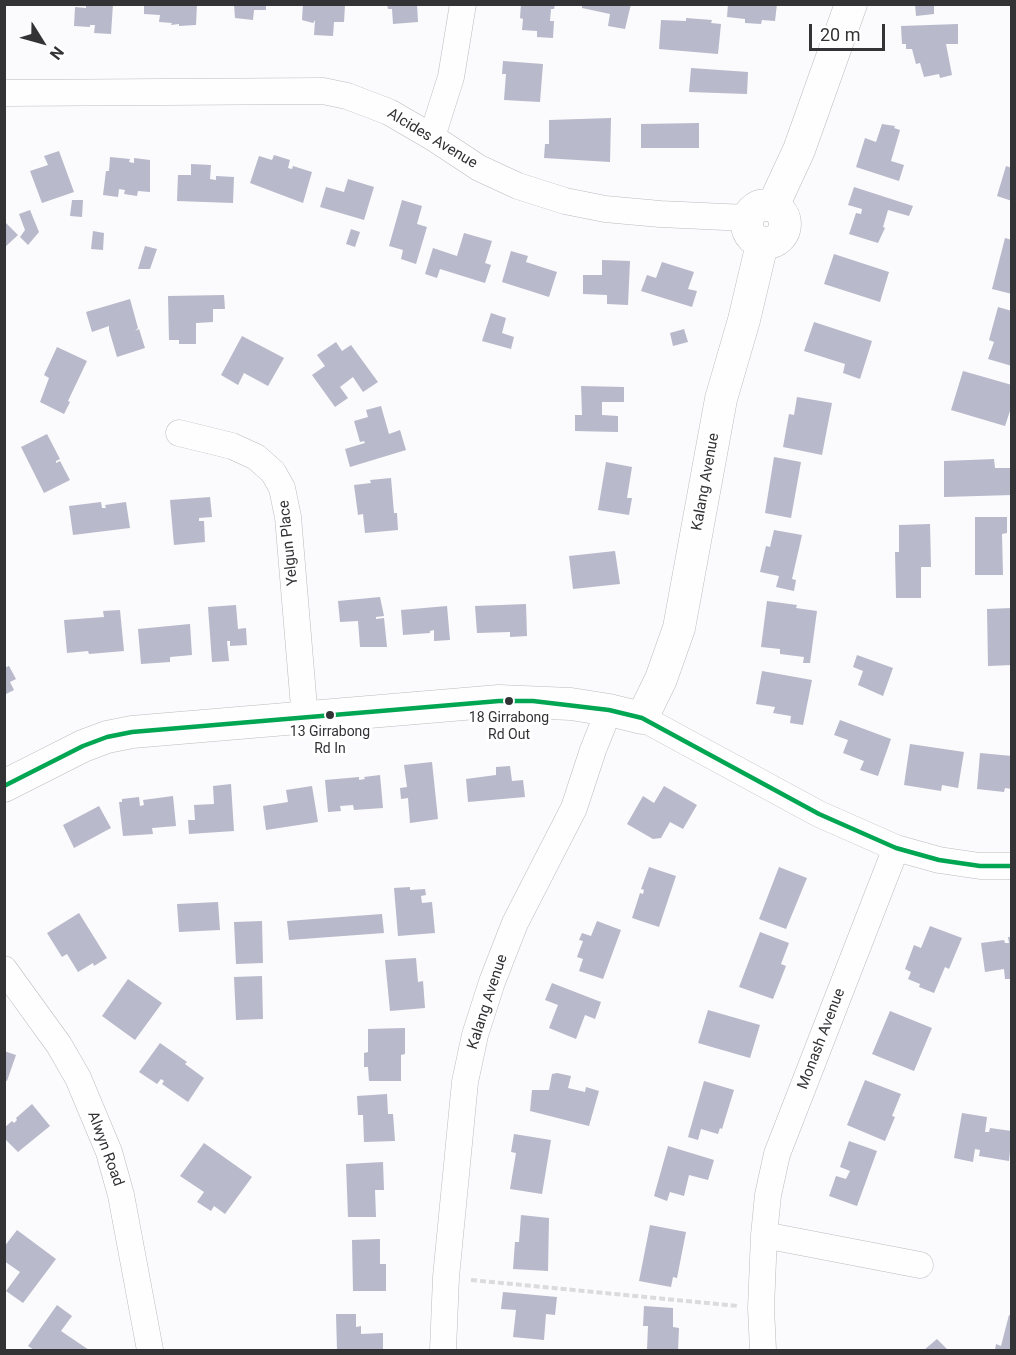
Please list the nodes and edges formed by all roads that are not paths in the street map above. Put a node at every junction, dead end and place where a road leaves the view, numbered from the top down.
1 (463, 4) edge
2 (851, 4) edge
3 (4, 93) edge
4 (432, 136) junction
5 (761, 223) junction
6 (179, 433) dead end
7 (609, 710) junction
8 (642, 718) junction
9 (305, 719) junction
10 (4, 786) edge
11 (896, 848) junction
12 (1011, 866) edge
13 (4, 969) edge
14 (764, 1235) junction
15 (920, 1265) dead end
16 (150, 1350) edge
17 (443, 1350) edge
18 (763, 1350) edge

1 - 4 street
2 - 5 street, Kalang Avenue
3 - 4 street, Alcides Avenue
4 - 5 street, Alcides Avenue
5 - 8 street, Kalang Avenue
6 - 9 street, Yelgun Place
7 - 8 street
7 - 9 street
7 - 17 street, Kalang Avenue
8 - 11 street
9 - 10 street
11 - 12 street
11 - 14 street, Monash Avenue
13 - 16 street, Alwyn Road
14 - 15 street
14 - 18 street, Monash Avenue

